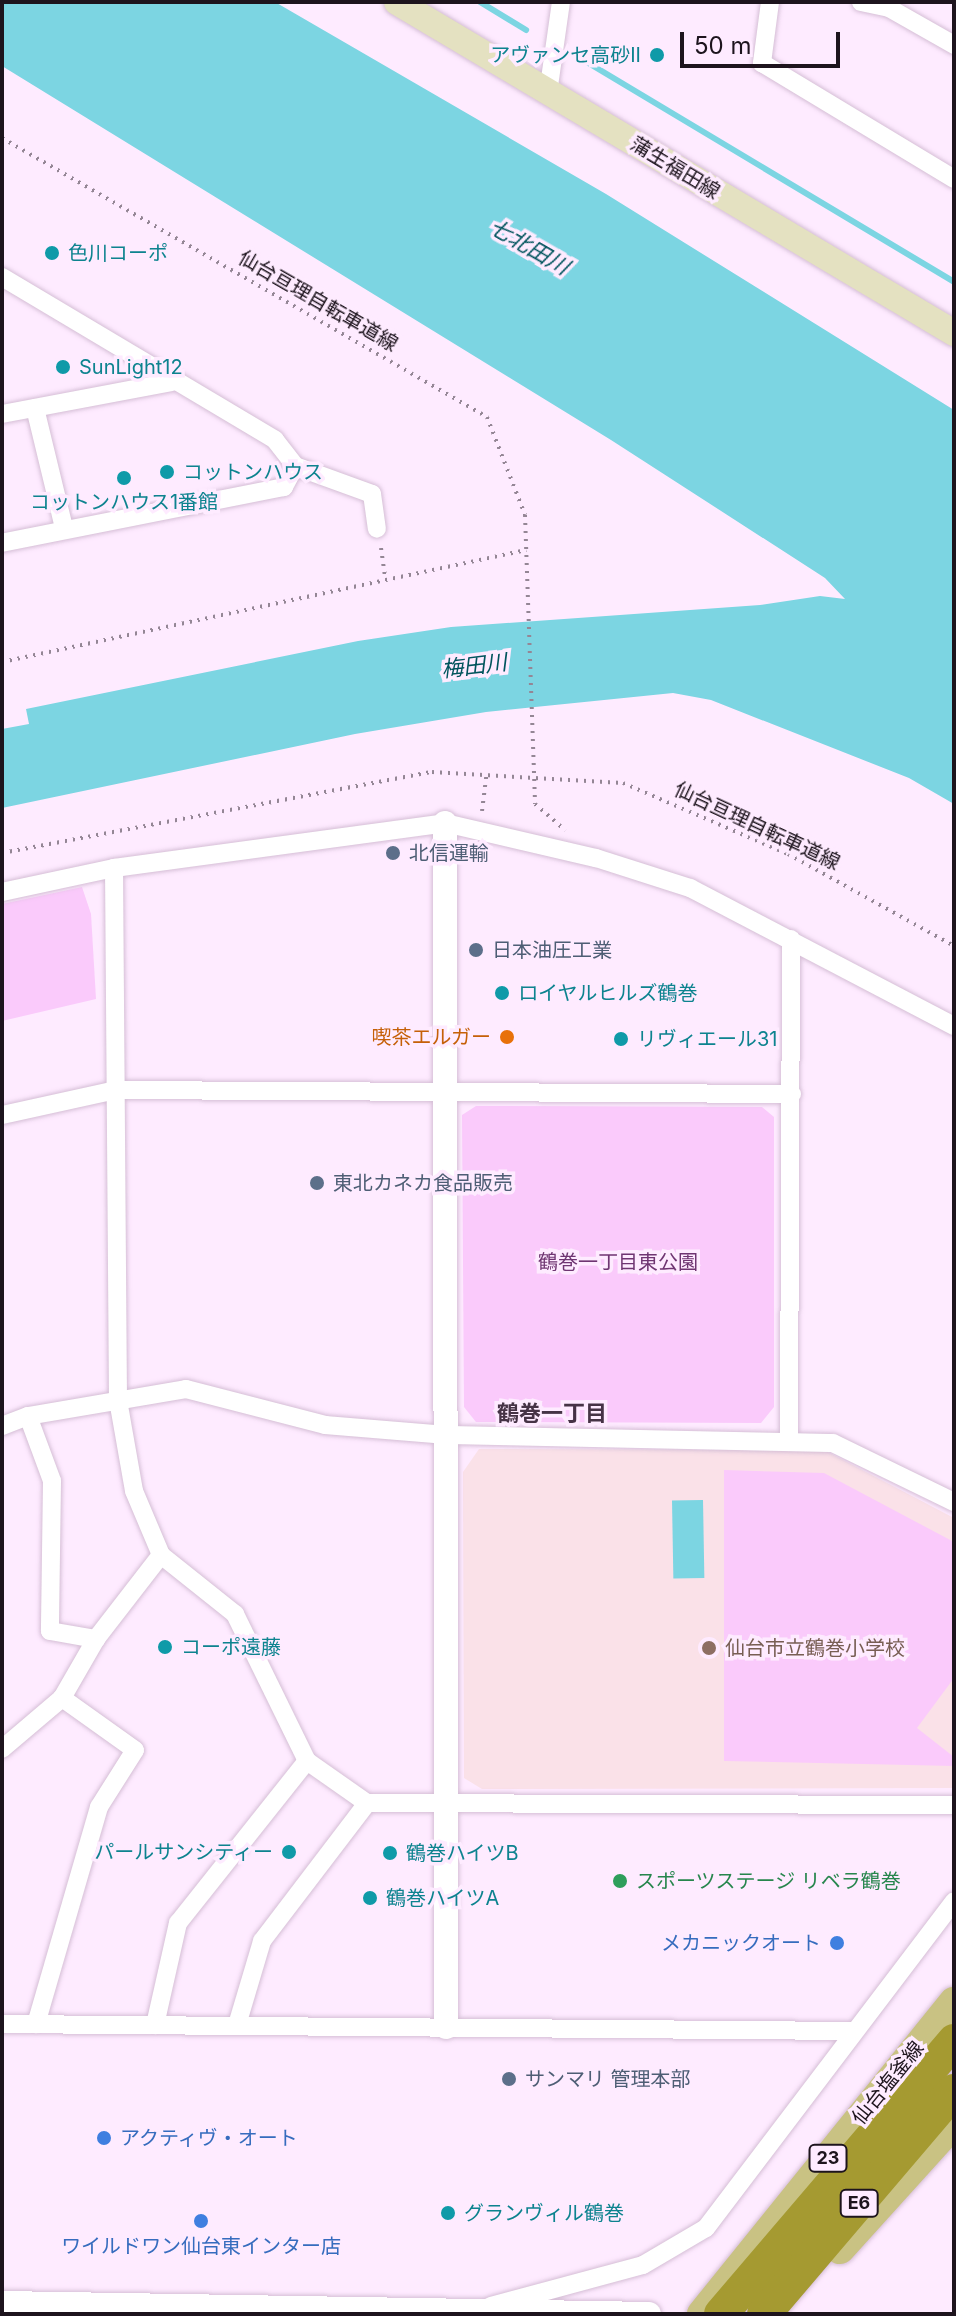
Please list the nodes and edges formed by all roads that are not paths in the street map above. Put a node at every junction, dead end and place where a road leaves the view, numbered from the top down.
1 (397, 2) edge
2 (561, 2) edge
3 (770, 2) edge
4 (861, 2) edge
5 (954, 45) edge
6 (548, 93) junction
7 (954, 179) edge
8 (2, 277) edge
9 (954, 333) edge
10 (171, 382) junction
11 (35, 408) junction
12 (2, 414) edge
13 (295, 466) junction
14 (64, 528) junction
15 (377, 529) road end
16 (2, 543) edge
17 (445, 823) junction
18 (114, 868) junction
19 (2, 892) edge
20 (791, 939) junction
21 (954, 1026) edge
22 (116, 1090) junction
23 (446, 1093) junction
24 (792, 1094) junction
25 (2, 1115) edge
26 (118, 1400) junction
27 (28, 1416) junction
28 (2, 1426) edge
29 (447, 1435) junction
30 (789, 1441) junction
31 (954, 1502) edge
32 (161, 1555) junction
33 (96, 1639) junction
34 (62, 1698) junction
35 (3, 1747) edge
36 (307, 1761) junction
37 (367, 1803) junction
38 (954, 1805) edge
39 (446, 1807) junction
40 (954, 1901) edge
41 (954, 2002) edge
42 (2, 2024) edge
43 (36, 2024) junction
44 (155, 2025) junction
45 (237, 2025) junction
46 (446, 2027) junction
47 (853, 2031) junction
48 (954, 2041) edge
49 (954, 2091) edge
50 (954, 2123) edge
51 (2, 2303) edge
52 (485, 2307) junction
53 (649, 2314) edge
54 (702, 2314) edge
55 (721, 2314) edge
56 (764, 2314) edge
57 (782, 2314) edge

1 - 6 main road, 蒲生福田線
2 - 6 street
3 - 7 street
4 - 5 street
6 - 9 main road, 蒲生福田線
8 - 10 street
10 - 11 street
10 - 13 street
11 - 12 street
11 - 14 street
13 - 14 street
13 - 15 street
14 - 16 street
17 - 18 street
17 - 20 street
17 - 23 street
18 - 19 street
18 - 22 street
20 - 21 street
20 - 24 street
22 - 23 street
22 - 25 street
22 - 26 street
23 - 24 street
23 - 29 street
24 - 30 street
26 - 27 street
26 - 29 street
26 - 32 street
27 - 28 street
27 - 33 street
29 - 30 street
29 - 39 street
30 - 31 street
32 - 33 street
32 - 36 street
33 - 34 street
34 - 35 street
34 - 43 street
36 - 37 street
36 - 44 street
37 - 39 street
37 - 45 street
38 - 39 street
39 - 46 street
40 - 47 street
41 - 54 main road, 仙台塩釜線 / 23
42 - 43 street
43 - 44 street
44 - 45 street
45 - 46 street
46 - 47 street
47 - 52 street
48 - 55 highway, E6
49 - 56 highway, E6
50 - 57 main road
51 - 52 street
52 - 53 street

